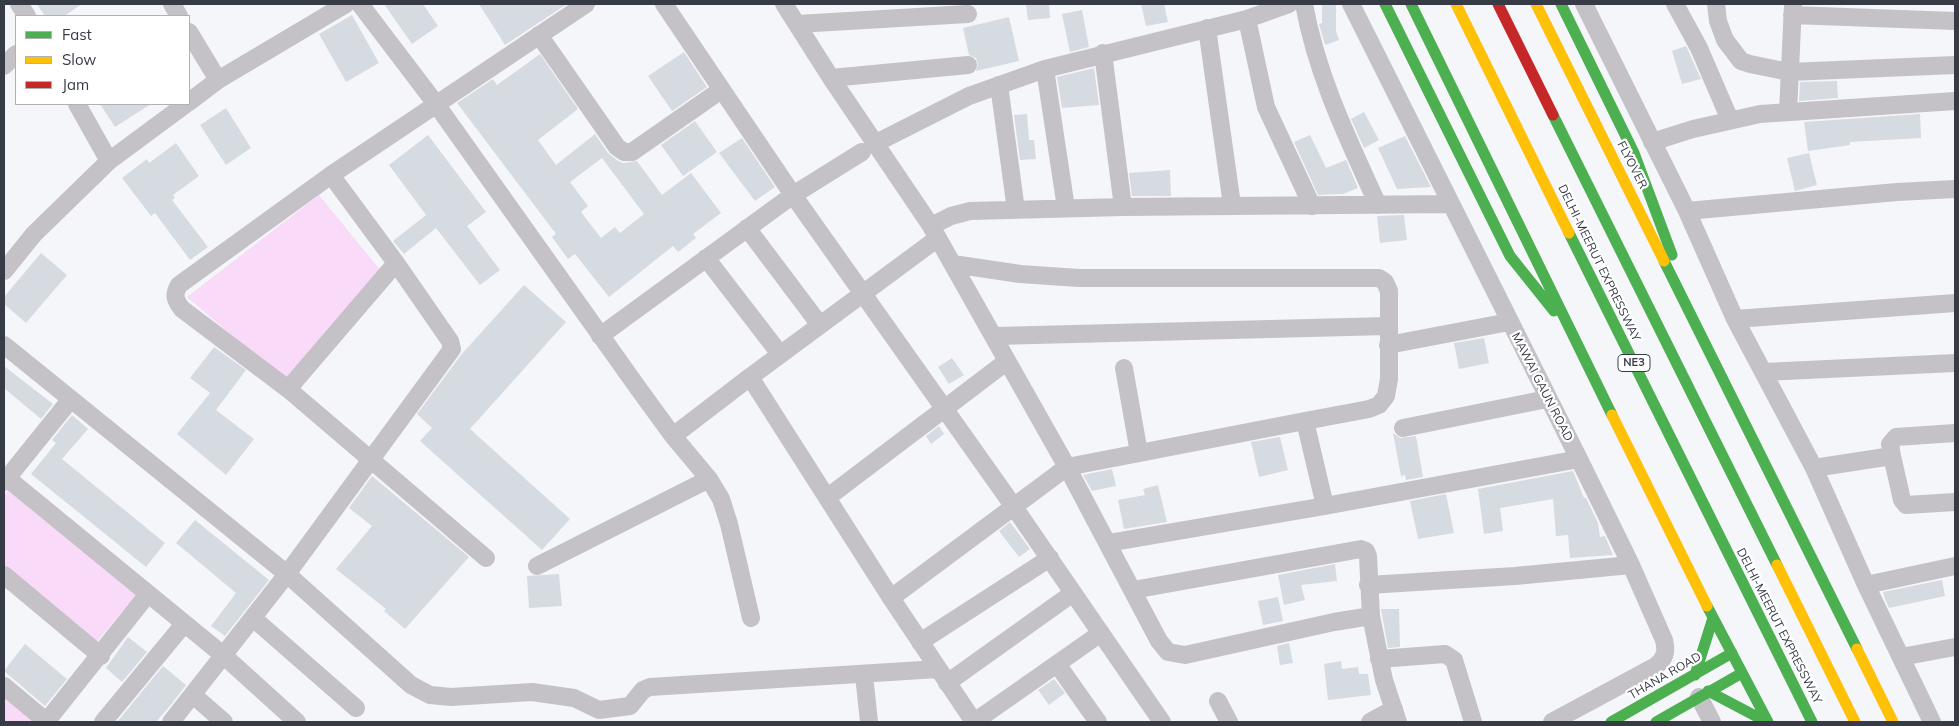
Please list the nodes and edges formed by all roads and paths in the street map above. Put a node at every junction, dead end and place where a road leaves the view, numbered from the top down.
1 (20, 4) edge
2 (172, 4) edge
3 (346, 4) edge
4 (360, 4) edge
5 (586, 4) edge
6 (664, 4) edge
7 (784, 4) edge
8 (1289, 4) edge
9 (1304, 4) edge
10 (1351, 4) edge
11 (1385, 4) edge
12 (1411, 4) edge
13 (1456, 4) edge
14 (1498, 4) edge
15 (1536, 4) edge
16 (1561, 4) edge
17 (1584, 4) edge
18 (1675, 4) edge
19 (1716, 4) edge
20 (1792, 9) edge
21 (968, 14) dead end
22 (26, 15) edge
23 (178, 15) edge
24 (1248, 19) junction
25 (1955, 21) edge
26 (797, 24) junction
27 (1207, 28) junction
28 (190, 34) edge
29 (539, 35) junction
30 (1103, 54) junction
31 (15, 55) edge
32 (968, 65) dead end
33 (1955, 65) edge
34 (4, 66) edge
35 (1045, 70) junction
36 (1789, 72) junction
37 (831, 78) junction
38 (218, 80) junction
39 (999, 85) junction
40 (721, 90) junction
41 (190, 101) edge
42 (1955, 101) edge
43 (436, 104) junction
44 (78, 105) edge
45 (184, 105) edge
46 (1788, 112) junction
47 (1730, 120) junction
48 (1652, 142) junction
49 (869, 147) junction
50 (109, 161) junction
51 (331, 175) junction
52 (1955, 189) edge
53 (793, 196) junction
54 (1452, 204) junction
55 (1232, 205) junction
56 (1378, 205) junction
57 (1312, 206) junction
58 (1123, 207) junction
59 (1066, 208) junction
60 (1016, 210) junction
61 (1687, 211) junction
62 (746, 228) junction
63 (934, 232) junction
64 (706, 258) junction
65 (396, 263) junction
66 (953, 264) junction
67 (4, 271) edge
68 (862, 294) junction
69 (1955, 303) edge
70 (1735, 319) junction
71 (1509, 322) junction
72 (820, 325) junction
73 (1388, 326) junction
74 (1572, 333) junction
75 (600, 336) junction
76 (995, 336) junction
77 (1703, 339) junction
78 (4, 345) edge
79 (1388, 345) junction
80 (780, 354) junction
81 (1955, 363) edge
82 (1002, 365) dead end
83 (1124, 368) dead end
84 (1764, 372) junction
85 (750, 377) junction
86 (288, 388) junction
87 (71, 399) junction
88 (1547, 399) junction
89 (942, 408) junction
90 (1305, 421) junction
91 (1403, 428) dead end
92 (1955, 433) edge
93 (673, 436) junction
94 (1139, 452) junction
95 (1892, 456) junction
96 (1579, 459) junction
97 (370, 460) junction
98 (1067, 466) junction
99 (1814, 468) junction
100 (709, 478) junction
101 (5, 480) edge
102 (828, 497) junction
103 (1955, 502) edge
104 (1325, 506) junction
105 (1014, 507) junction
106 (1108, 543) junction
107 (486, 558) dead end
108 (1050, 558) junction
109 (1631, 565) junction
110 (537, 566) dead end
111 (1955, 566) edge
112 (287, 574) junction
113 (4, 575) edge
114 (1368, 584) junction
115 (1866, 586) junction
116 (1132, 590) junction
117 (1073, 593) junction
118 (148, 594) junction
119 (891, 598) junction
120 (1371, 616) junction
121 (253, 618) junction
122 (751, 618) dead end
123 (1713, 618) junction
124 (184, 624) junction
125 (1100, 633) junction
126 (920, 642) junction
127 (1955, 647) edge
128 (1732, 653) junction
129 (223, 655) junction
130 (101, 656) junction
131 (1901, 657) junction
132 (1379, 659) junction
133 (1057, 664) junction
134 (1742, 672) junction
135 (1695, 674) junction
136 (864, 675) junction
137 (942, 676) junction
138 (4, 686) edge
139 (1704, 694) junction
140 (193, 695) junction
141 (1218, 701) dead end
142 (356, 708) dead end
143 (600, 716) edge
144 (1396, 716) edge
145 (46, 722) edge
146 (104, 722) edge
147 (171, 722) edge
148 (224, 722) edge
149 (297, 722) edge
150 (869, 722) edge
151 (974, 722) edge
152 (1098, 722) edge
153 (1162, 722) edge
154 (1229, 722) edge
155 (1370, 722) edge
156 (1473, 722) edge
157 (1552, 722) edge
158 (1611, 722) edge
159 (1656, 722) edge
160 (1712, 722) edge
161 (1768, 722) edge
162 (1812, 722) edge
163 (1855, 722) edge
164 (1893, 722) edge
165 (1932, 722) edge

1 - 22 street
2 - 23 street
3 - 38 street
4 - 43 street
5 - 29 street
6 - 40 street
7 - 26 street
8 - 24 street
9 - 56 street
10 - 54 street, MAWAI GAUN ROAD
11 - 74 main road
12 - 74 main road
13 - 162 main road, DELHI-MEERUT EXPRESSWAY / NE3
14 - 163 main road, DELHI-MEERUT EXPRESSWAY
15 - 77 main road, FLYOVER
16 - 77 main road
17 - 48 street
18 - 47 street
19 - 36 street
20 - 25 street
20 - 36 street
21 - 26 street
24 - 27 street
24 - 57 street
26 - 37 street
27 - 30 street
27 - 55 street
28 - 38 street
29 - 40 street
29 - 43 street
30 - 35 street
30 - 58 street
31 - 34 street
32 - 37 street
33 - 36 street
35 - 39 street
35 - 59 street
36 - 46 street
37 - 49 street
38 - 41 street
39 - 49 street
39 - 60 street
40 - 53 street
42 - 46 street
43 - 51 street
43 - 75 street
44 - 50 street
45 - 50 street
46 - 47 street
47 - 48 street
48 - 61 street
49 - 53 street
49 - 63 street
50 - 67 street
51 - 65 street
51 - 86 street
52 - 61 street
53 - 62 street
53 - 68 street
54 - 56 street
54 - 71 street, MAWAI GAUN ROAD
55 - 57 street
55 - 58 street
56 - 57 street
58 - 59 street
59 - 60 street
60 - 63 street
61 - 70 street
62 - 64 street
62 - 72 street
63 - 66 street
63 - 68 street
64 - 75 street
64 - 80 street
65 - 86 street
65 - 97 street
66 - 73 street
66 - 76 street
68 - 72 street
68 - 89 street
69 - 70 street
70 - 84 street
71 - 79 street
71 - 88 street, MAWAI GAUN ROAD
72 - 80 street
73 - 76 street
73 - 79 street
74 - 123 main road
75 - 93 street
76 - 98 street
77 - 164 main road
78 - 87 street
79 - 90 street
80 - 85 street
81 - 84 street
82 - 89 street
83 - 94 street
84 - 99 street
85 - 93 street
85 - 102 street
86 - 97 street
87 - 101 street
87 - 112 street
88 - 91 street
88 - 96 street, MAWAI GAUN ROAD
89 - 102 street
89 - 105 street
90 - 94 street
90 - 104 street
92 - 95 street
93 - 100 street
94 - 98 street
95 - 99 street
95 - 103 street
96 - 104 street
96 - 109 street, MAWAI GAUN ROAD
97 - 107 street
97 - 112 street
98 - 105 street
98 - 106 street
99 - 115 street
100 - 110 street
100 - 122 street
101 - 118 street
102 - 119 street
104 - 106 street
105 - 108 street
105 - 119 street
106 - 116 street
108 - 117 street
108 - 126 street
109 - 114 street
109 - 157 street, MAWAI GAUN ROAD
111 - 115 street
112 - 121 street
112 - 143 street
113 - 130 street
114 - 116 street
114 - 120 street
115 - 131 street
116 - 120 street
117 - 125 street
117 - 137 street
118 - 124 street
118 - 130 street
119 - 126 street
120 - 132 street
121 - 129 street
121 - 142 street
123 - 128 main road
123 - 135 main road
124 - 129 street
124 - 146 street
125 - 133 street
125 - 153 street
126 - 137 street
127 - 131 street
128 - 134 main road
128 - 135 main road, THANA ROAD
129 - 140 street
129 - 149 street
130 - 145 street
131 - 165 street
132 - 144 street
132 - 156 street
133 - 151 street
133 - 152 street
134 - 139 main road
134 - 161 main road
135 - 158 main road, THANA ROAD
136 - 137 street
136 - 143 street
136 - 150 street
137 - 151 street
138 - 145 street
139 - 159 main road
139 - 160 street
139 - 161 main road
140 - 147 street
140 - 148 street
141 - 154 street
144 - 155 street

